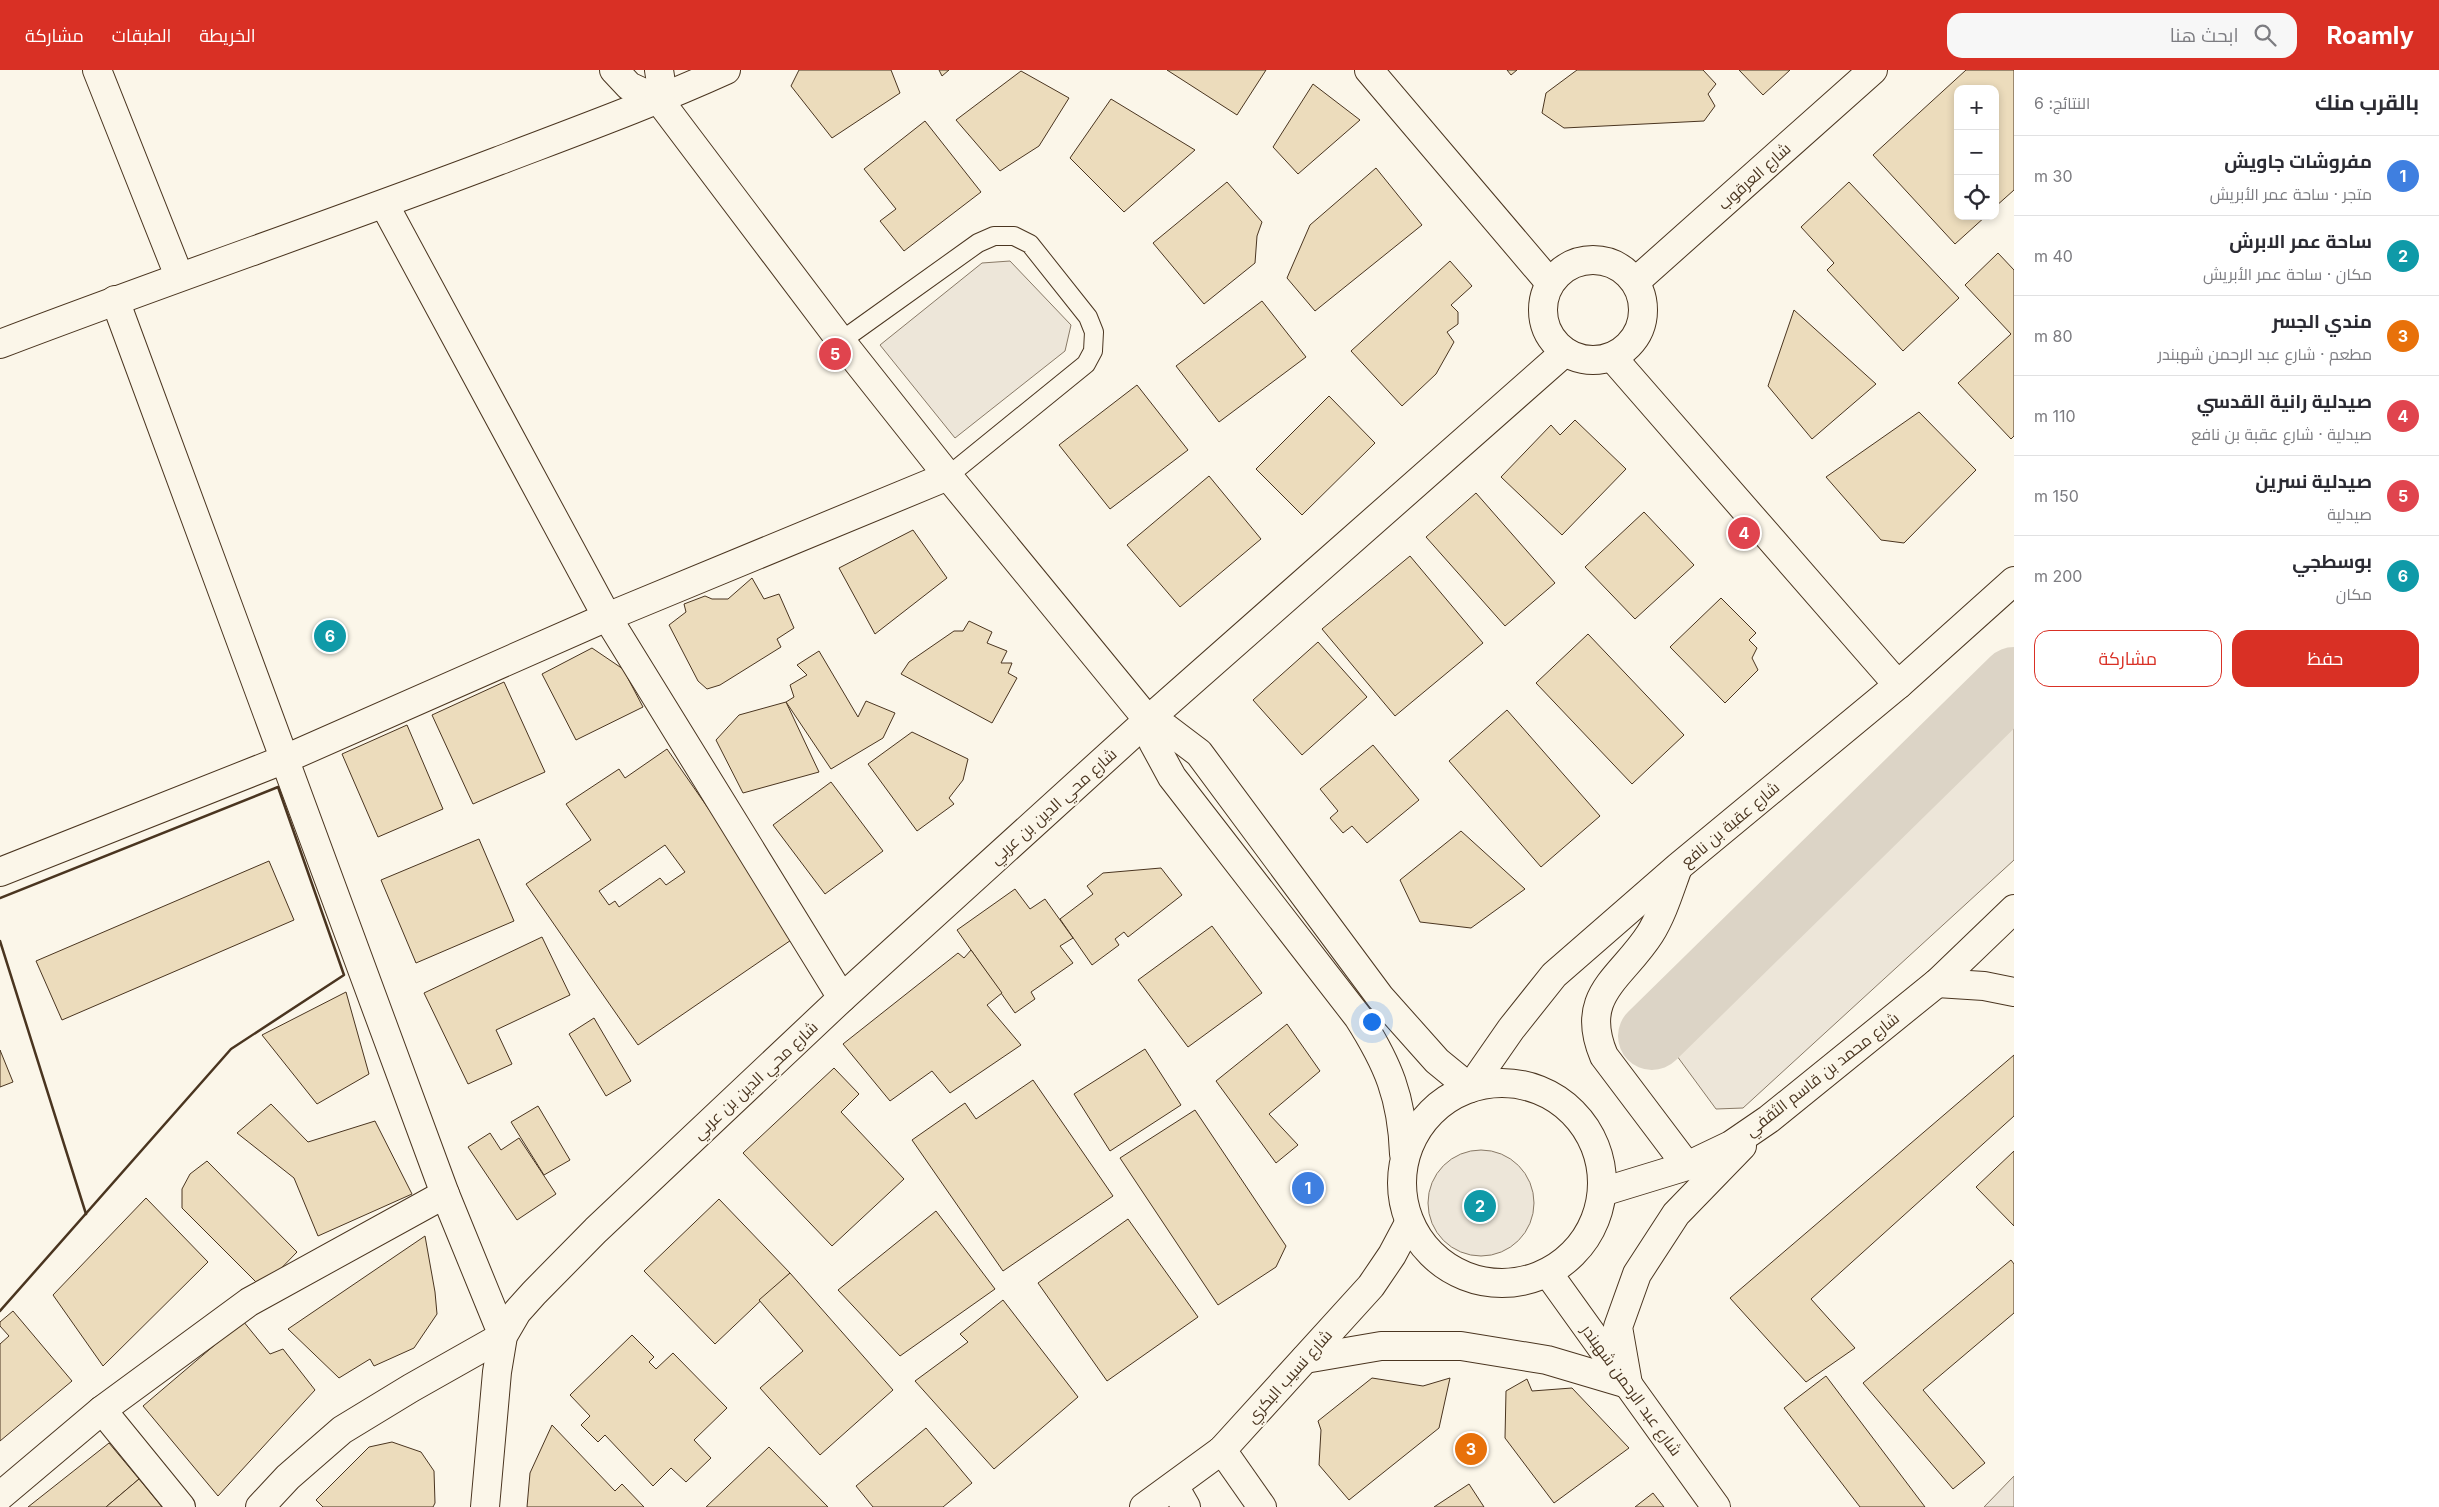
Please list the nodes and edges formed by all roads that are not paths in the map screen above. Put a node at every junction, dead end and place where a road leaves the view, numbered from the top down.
1 (98, 70) edge
2 (614, 70) edge
3 (660, 70) edge
4 (726, 70) edge
5 (1369, 70) edge
6 (1873, 70) edge
7 (659, 100) junction
8 (384, 204) junction
9 (179, 276) junction
10 (1635, 282) junction
11 (1550, 283) junction
12 (115, 300) junction
13 (841, 341) junction
14 (0, 344) edge
15 (1565, 352) junction
16 (1612, 357) junction
17 (948, 476) junction
18 (2014, 581) edge
19 (607, 617) junction
20 (1898, 685) junction
21 (1148, 720) junction
22 (285, 759) junction
23 (1678, 867) junction
24 (0, 872) edge
25 (2014, 909) edge
26 (1938, 983) junction
27 (2014, 992) edge
28 (842, 998) junction
29 (1470, 1088) junction
30 (1769, 1119) junction
31 (1404, 1157) junction
32 (1687, 1166) junction
33 (1602, 1192) junction
34 (445, 1194) junction
35 (1408, 1222) junction
36 (1548, 1273) junction
37 (503, 1336) junction
38 (1305, 1359) junction
39 (1628, 1384) junction
40 (102, 1410) junction
41 (1222, 1450) junction
42 (0, 1496) edge
43 (1180, 1496) edge
44 (181, 1507) edge
45 (260, 1507) edge
46 (485, 1507) edge
47 (1144, 1507) edge
48 (1262, 1507) edge
49 (1716, 1507) edge

1 - 9 street
2 - 7 street
3 - 7 street
4 - 7 street
5 - 11 street
6 - 10 street, شارع العرقوب
7 - 8 street
7 - 13 street
8 - 9 street
8 - 19 street
9 - 12 street
10 - 11 street
10 - 16 street
11 - 15 street
12 - 14 street
12 - 22 street
13 - 17 street
13 - 17 lane
15 - 16 street
15 - 21 street, شارع محي الدين بن عربي
16 - 20 street
17 - 19 street
17 - 21 street
18 - 20 street, شارع عقبة بن نافع
19 - 22 street
19 - 28 street
20 - 23 street, شارع عقبة بن نافع
21 - 28 street, شارع محي الدين بن عربي
21 - 29 street
21 - 31 street
22 - 24 street
22 - 34 street
23 - 29 street, شارع عقبة بن نافع
23 - 32 street
25 - 26 street, شارع محمد بن قاسم الثقفي
26 - 27 street
26 - 30 street, شارع محمد بن قاسم الثقفي
28 - 37 street, شارع محي الدين بن عربي
29 - 31 street
29 - 33 street
30 - 32 street, شارع محمد بن قاسم الثقفي
30 - 39 street
31 - 35 street
32 - 33 street, شارع محمد بن قاسم الثقفي
33 - 36 street
34 - 37 street
34 - 40 street
35 - 36 street
35 - 38 street, شارع نسيب البكري
36 - 39 street, شارع عبد الرحمن شهبندر
37 - 45 street
37 - 46 street, شارع محي الدين بن عربي
38 - 39 street
38 - 41 street, شارع نسيب البكري
39 - 49 street, شارع عبد الرحمن شهبندر
40 - 42 street
40 - 44 street
41 - 43 street, شارع نسيب البكري
41 - 48 street
43 - 47 street, شارع نسيب البكري

